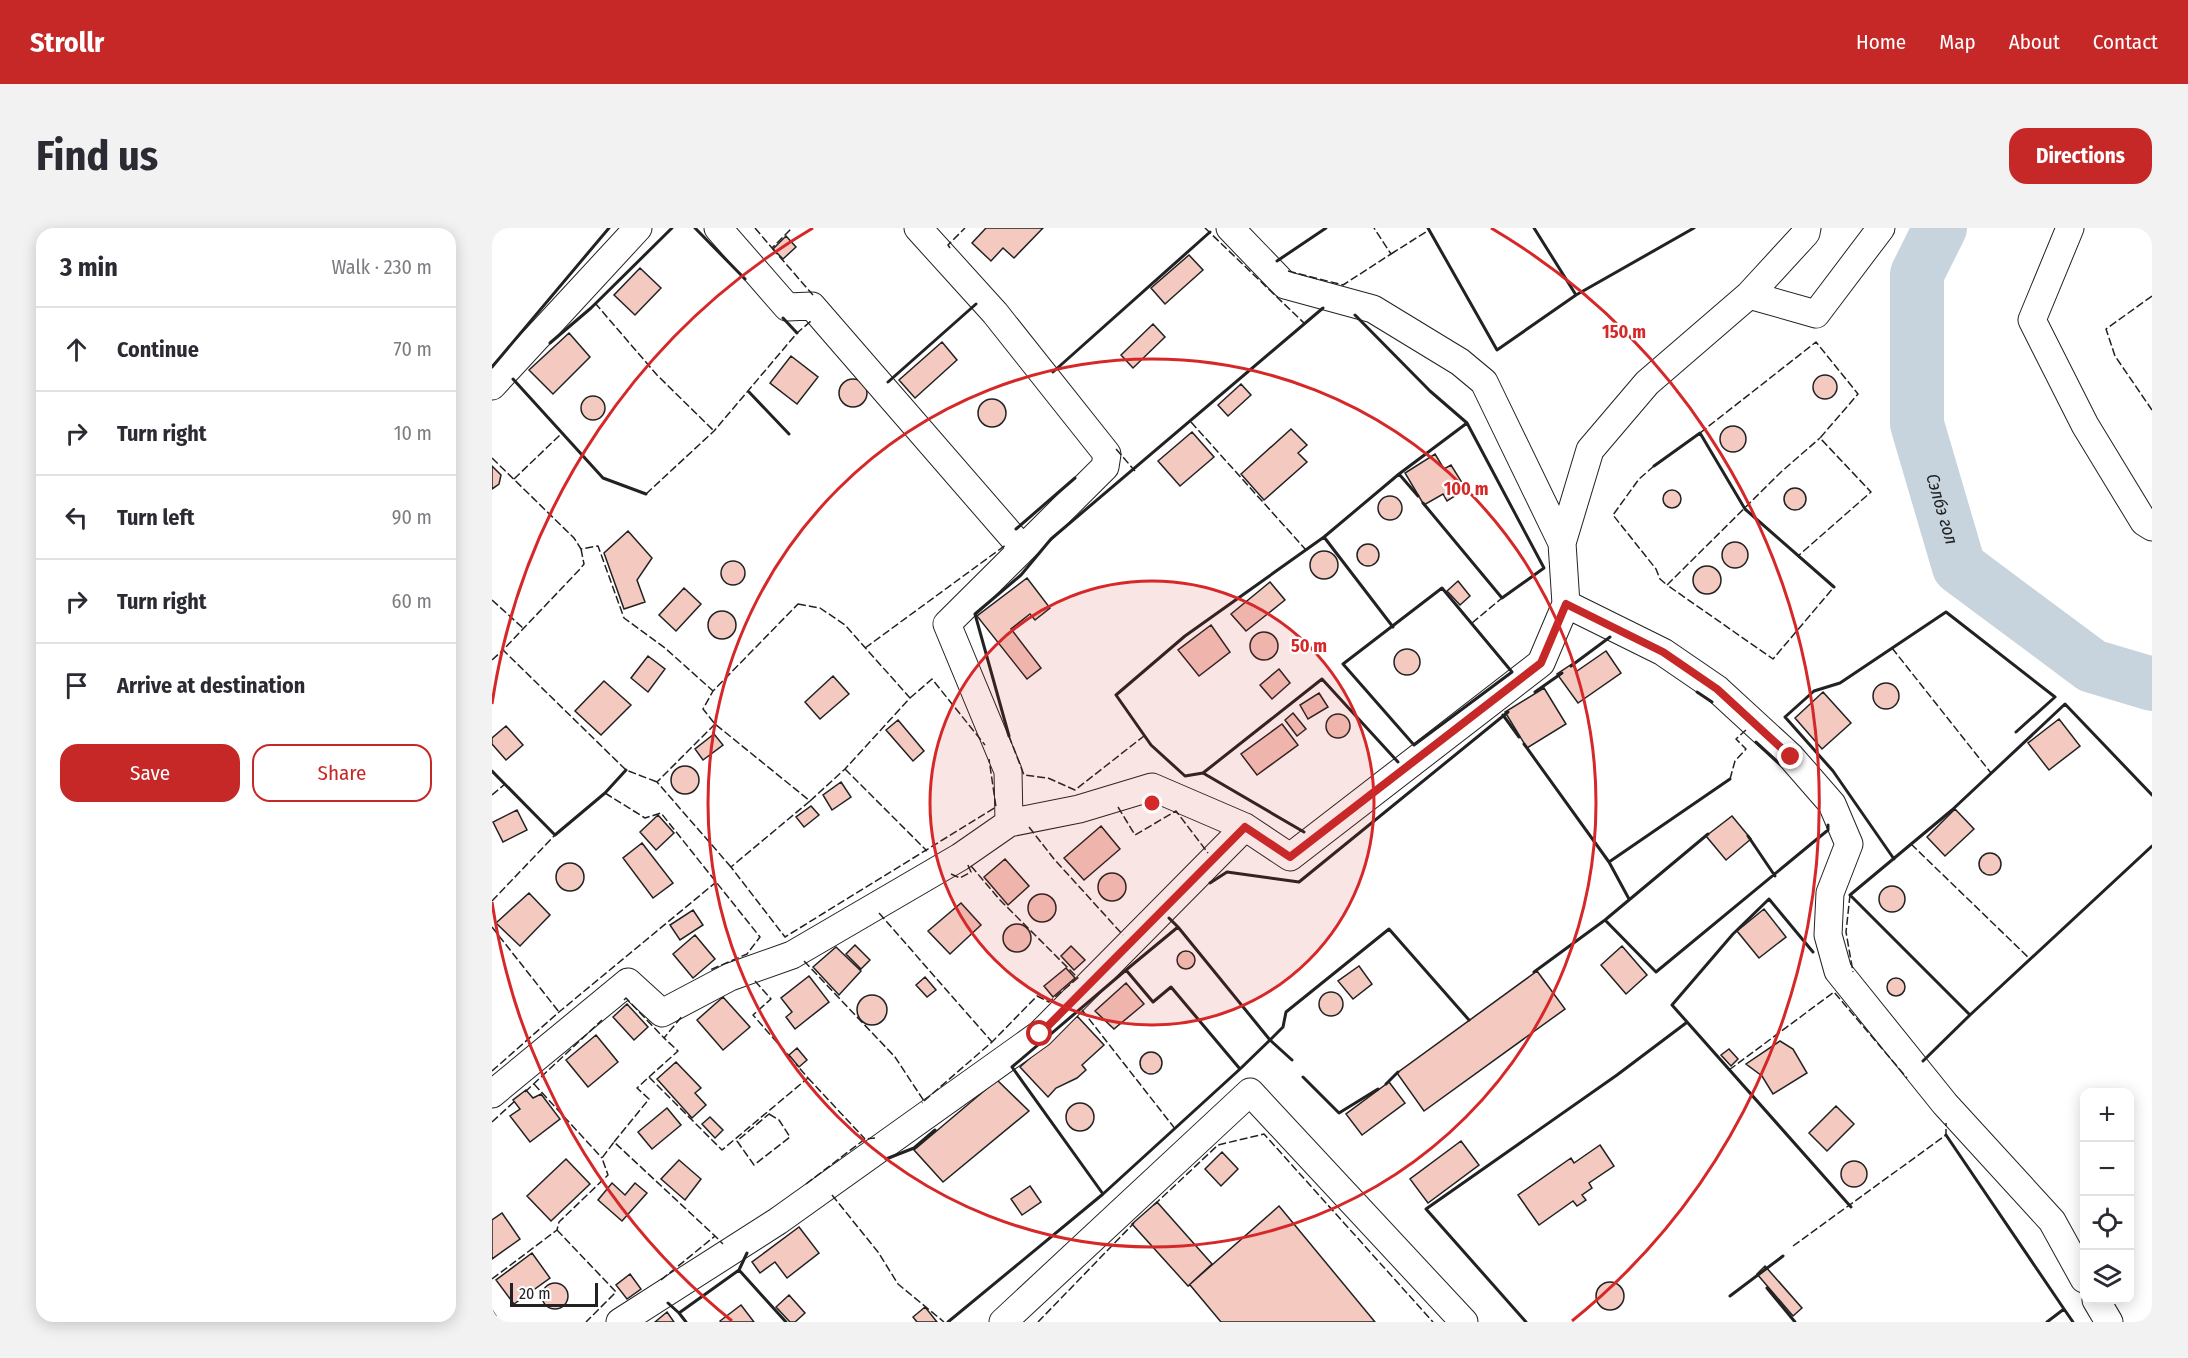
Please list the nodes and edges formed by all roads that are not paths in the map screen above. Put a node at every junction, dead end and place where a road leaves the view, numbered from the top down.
1 (638, 228) edge
2 (718, 228) edge
3 (918, 228) edge
4 (1230, 228) edge
5 (1807, 228) edge
6 (1881, 228) edge
7 (2070, 228) edge
8 (1749, 295) junction
9 (492, 386) edge
10 (2152, 527) edge
11 (1562, 543) junction
12 (1023, 548) junction
13 (1566, 604) junction
14 (1009, 823) junction
15 (1245, 827) junction
16 (492, 1094) edge
17 (2080, 1270) edge
18 (2099, 1304) edge
19 (620, 1322) edge
20 (1003, 1322) edge
21 (1464, 1322) edge
22 (2109, 1322) edge

1 - 9 street
2 - 12 street
3 - 12 street
4 - 11 street
5 - 8 street
6 - 8 street
7 - 10 street
8 - 11 street
11 - 13 street
12 - 14 street
13 - 15 street
13 - 17 street
14 - 15 street
14 - 16 street
15 - 19 street
18 - 22 street
20 - 21 street

